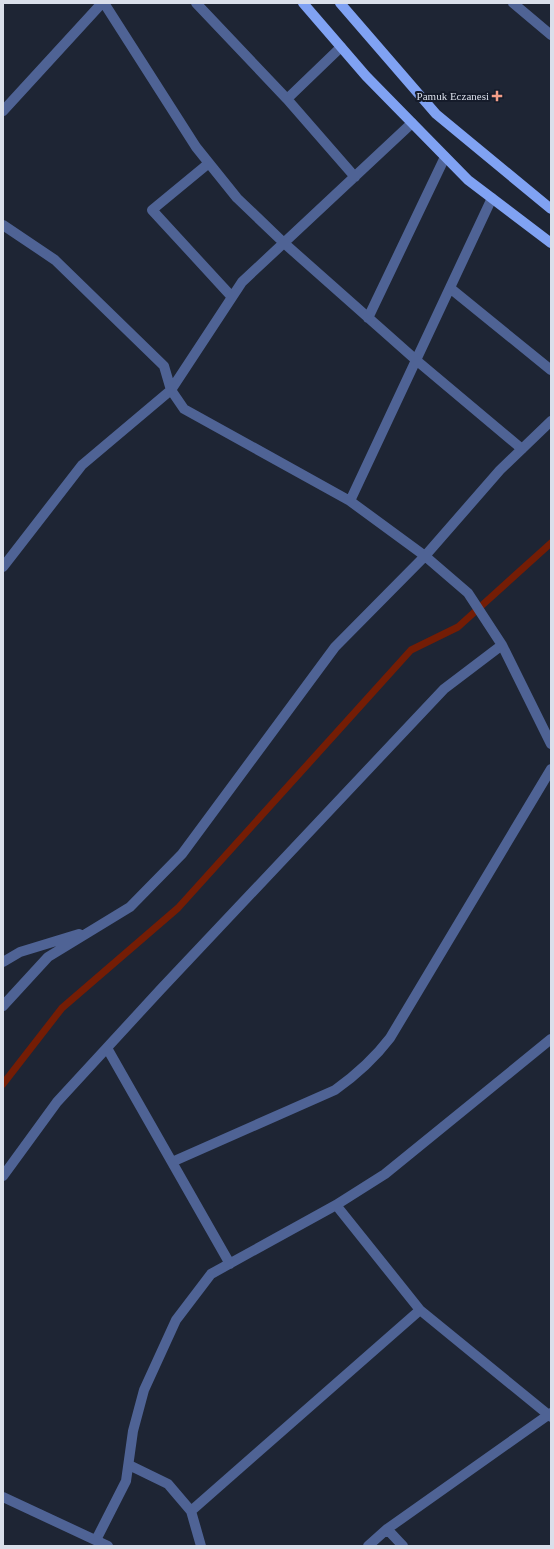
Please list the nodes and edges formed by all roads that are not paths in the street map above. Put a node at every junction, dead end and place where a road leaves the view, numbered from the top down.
1 (103, 3) edge
2 (196, 3) edge
3 (303, 3) edge
4 (340, 3) edge
5 (513, 3) edge
6 (551, 35) edge
7 (341, 47) junction
8 (287, 99) junction
9 (3, 111) edge
10 (412, 123) junction
11 (445, 157) junction
12 (209, 163) junction
13 (355, 177) junction
14 (492, 198) junction
15 (551, 209) edge
16 (3, 225) edge
17 (284, 243) junction
18 (551, 243) edge
19 (450, 288) junction
20 (232, 297) junction
21 (368, 318) junction
22 (416, 360) junction
23 (551, 370) edge
24 (171, 390) junction
25 (551, 421) edge
26 (522, 449) junction
27 (350, 501) junction
28 (425, 556) junction
29 (5, 561) edge
30 (502, 645) junction
31 (551, 744) edge
32 (551, 769) edge
33 (94, 929) junction
34 (3, 962) edge
35 (3, 1006) edge
36 (551, 1039) edge
37 (107, 1048) junction
38 (172, 1162) junction
39 (3, 1176) edge
40 (336, 1205) junction
41 (230, 1264) junction
42 (420, 1310) junction
43 (550, 1415) edge
44 (129, 1465) junction
45 (3, 1497) edge
46 (191, 1511) junction
47 (387, 1529) junction
48 (96, 1540) junction
49 (108, 1546) edge
50 (201, 1546) edge
51 (368, 1546) edge
52 (403, 1546) edge

1 - 9 street
1 - 12 street
2 - 8 street
3 - 7 main road
4 - 15 main road
5 - 6 street
7 - 8 street
7 - 10 main road
8 - 13 street
10 - 11 main road
10 - 13 street
11 - 14 main road
11 - 21 street
12 - 17 street
12 - 20 street
13 - 17 street
14 - 18 main road
14 - 19 street
16 - 24 street
17 - 20 street
17 - 21 street
19 - 22 street
19 - 23 street
20 - 24 street
21 - 22 street
22 - 26 street
22 - 27 street
24 - 27 street
24 - 29 street
25 - 26 street
26 - 28 street
27 - 28 street
28 - 30 street
28 - 33 street
30 - 31 street
30 - 37 street
32 - 38 street
33 - 34 street
33 - 35 street
36 - 40 street
37 - 38 street
37 - 39 street
38 - 41 street
40 - 41 street
40 - 42 street
41 - 44 street
42 - 43 street
42 - 46 street
43 - 47 street
44 - 46 street
44 - 48 street
45 - 48 street
46 - 50 street
47 - 51 street
47 - 52 street
48 - 49 street

